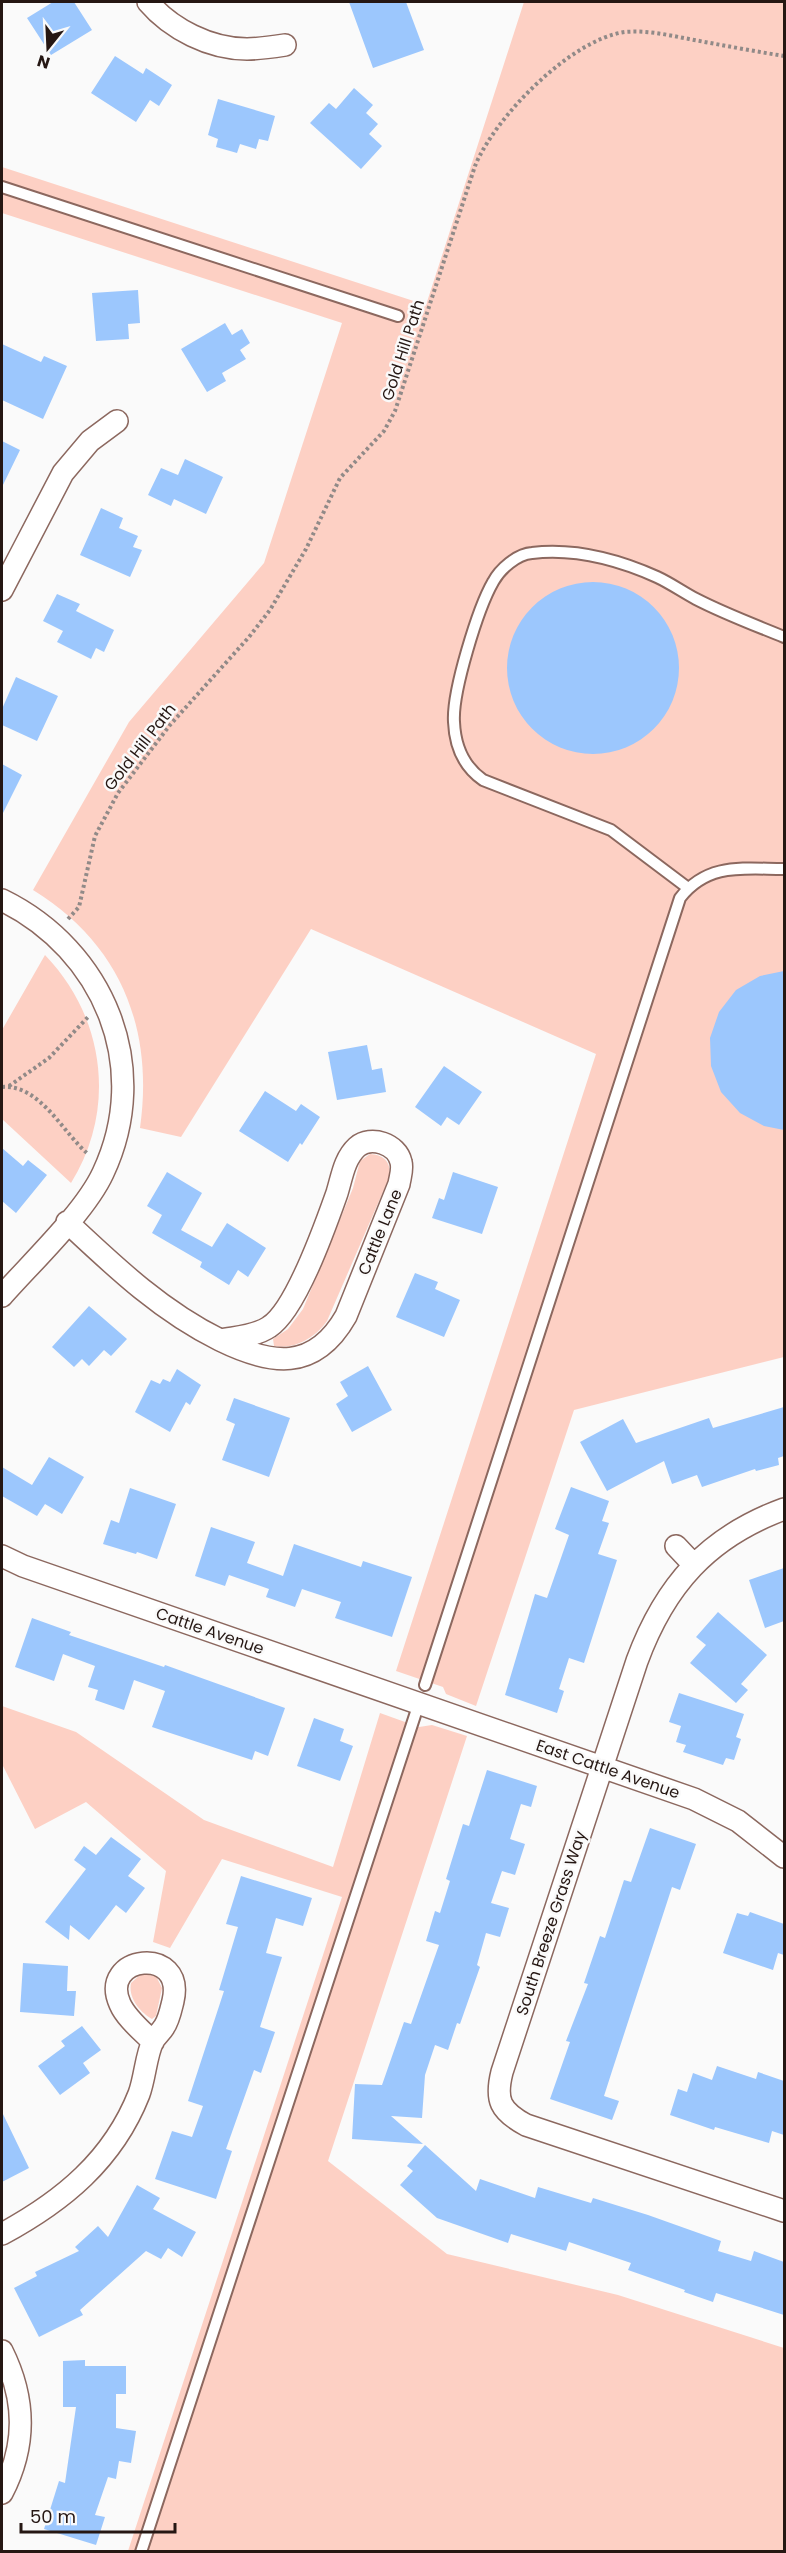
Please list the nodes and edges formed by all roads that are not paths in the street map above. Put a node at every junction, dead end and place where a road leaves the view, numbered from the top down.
1 (148, 2) edge
2 (285, 45) dead end
3 (2, 187) edge
4 (398, 316) dead end
5 (117, 421) dead end
6 (2, 590) edge
7 (784, 637) edge
8 (784, 869) edge
9 (688, 888) junction
10 (2, 900) edge
11 (67, 1222) junction
12 (2, 1296) edge
13 (221, 1340) junction
14 (784, 1509) edge
15 (676, 1546) dead end
16 (2, 1556) edge
17 (693, 1564) junction
18 (422, 1694) junction
19 (603, 1767) junction
20 (784, 1857) edge
21 (153, 2042) dead end
22 (784, 2211) edge
23 (2, 2234) edge
24 (2, 2351) edge
25 (2, 2493) edge
26 (141, 2552) edge

1 - 2 street
3 - 4 lane
5 - 6 street
7 - 9 lane
8 - 9 lane
9 - 18 lane
10 - 11 street
11 - 12 street
11 - 13 street, Cattle Lane
13 - 13 street, Cattle Lane
14 - 17 street, South Breeze Grass Way
15 - 17 street
16 - 18 street, Cattle Avenue
17 - 19 street, South Breeze Grass Way
18 - 19 street, East Cattle Avenue
18 - 26 lane
19 - 20 street, East Cattle Avenue
19 - 22 street, South Breeze Grass Way
21 - 23 street
24 - 25 street

